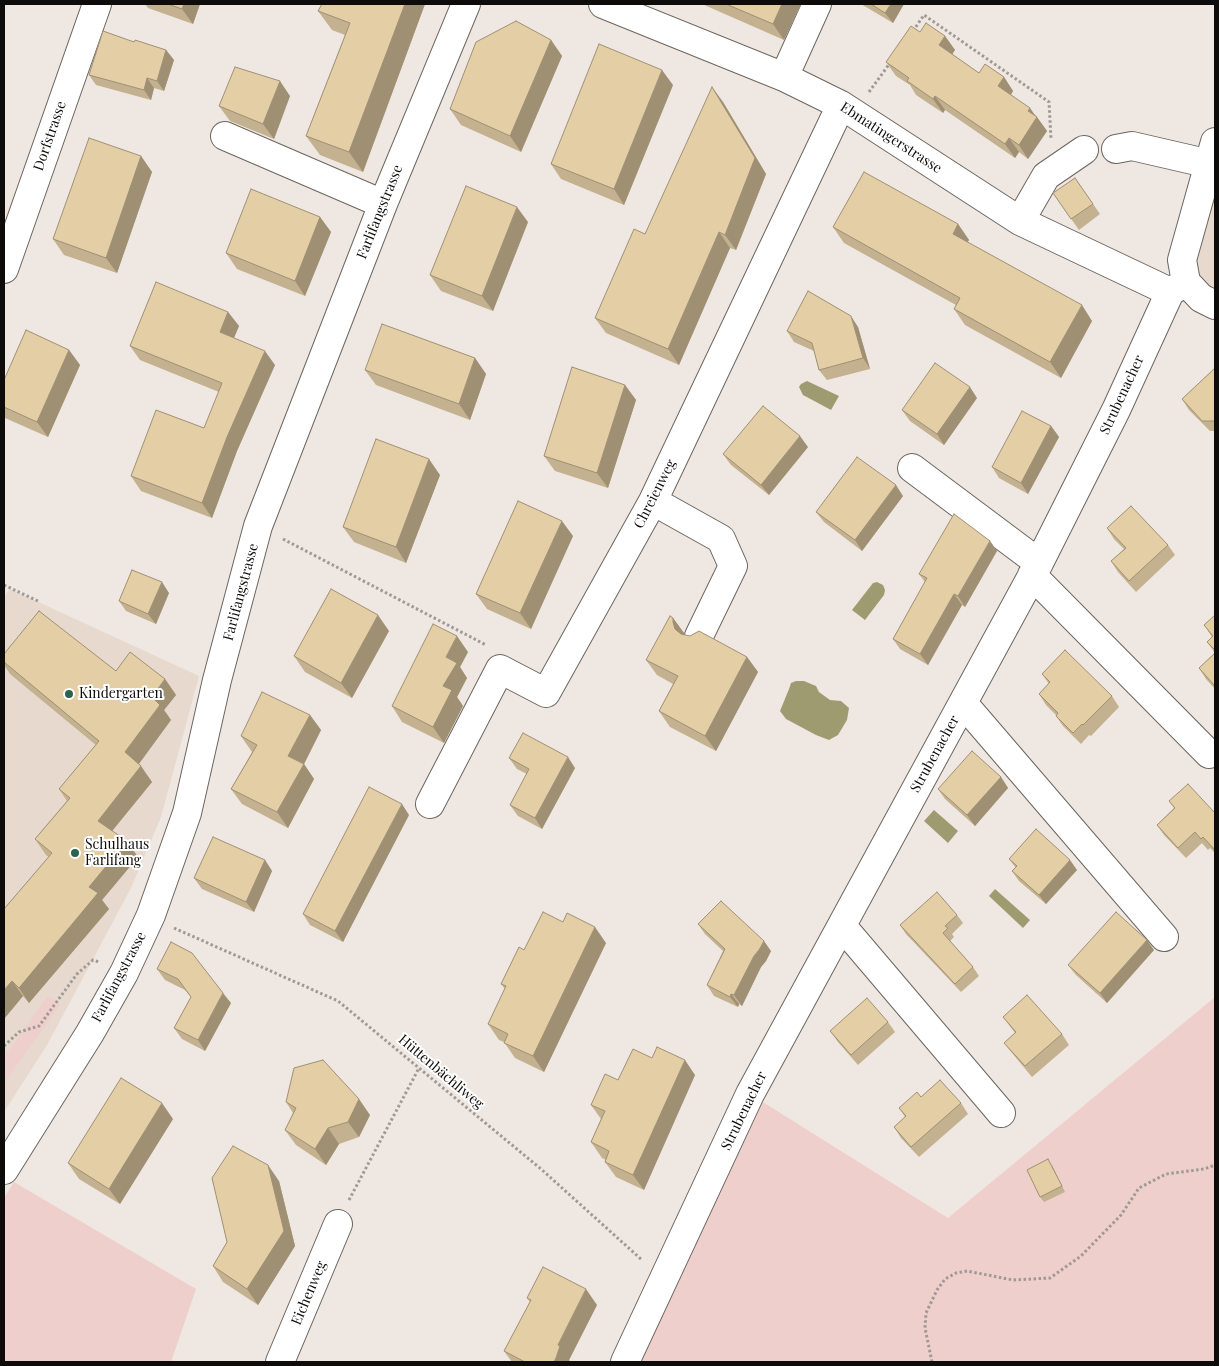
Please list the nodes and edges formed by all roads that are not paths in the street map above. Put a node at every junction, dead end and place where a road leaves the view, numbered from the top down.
1 (97, 4) edge
2 (466, 4) edge
3 (603, 4) edge
4 (817, 4) edge
5 (784, 77) junction
6 (848, 109) junction
7 (225, 136) dead end
8 (1116, 149) dead end
9 (1084, 150) dead end
10 (1213, 153) edge
11 (383, 204) junction
12 (1020, 220) junction
13 (4, 269) edge
14 (1178, 287) junction
15 (1215, 306) edge
16 (912, 468) dead end
17 (653, 501) junction
18 (1035, 569) junction
19 (699, 636) edge
20 (963, 703) junction
21 (1209, 754) dead end
22 (430, 804) dead end
23 (842, 926) junction
24 (1164, 937) dead end
25 (1001, 1113) dead end
26 (4, 1170) edge
27 (338, 1224) road end
28 (280, 1362) edge
29 (625, 1362) edge

1 - 13 street, Dorfstrasse
2 - 11 street, Farlifangstrasse
3 - 5 street, Ebmatingerstrasse
4 - 5 street
5 - 6 street, Ebmatingerstrasse
6 - 12 street, Ebmatingerstrasse
6 - 17 street, Chreienweg
7 - 11 street
8 - 10 street
9 - 12 street
10 - 14 street
11 - 26 street, Farlifangstrasse
12 - 14 street, Ebmatingerstrasse
14 - 15 street, Ebmatingerstrasse
14 - 18 street, Strubenacher
16 - 18 street
17 - 19 street
17 - 22 street, Chreienweg
18 - 20 street, Strubenacher
18 - 21 street
20 - 23 street, Strubenacher
20 - 24 street
23 - 25 street
23 - 29 street, Strubenacher
27 - 28 street, Eichenweg

